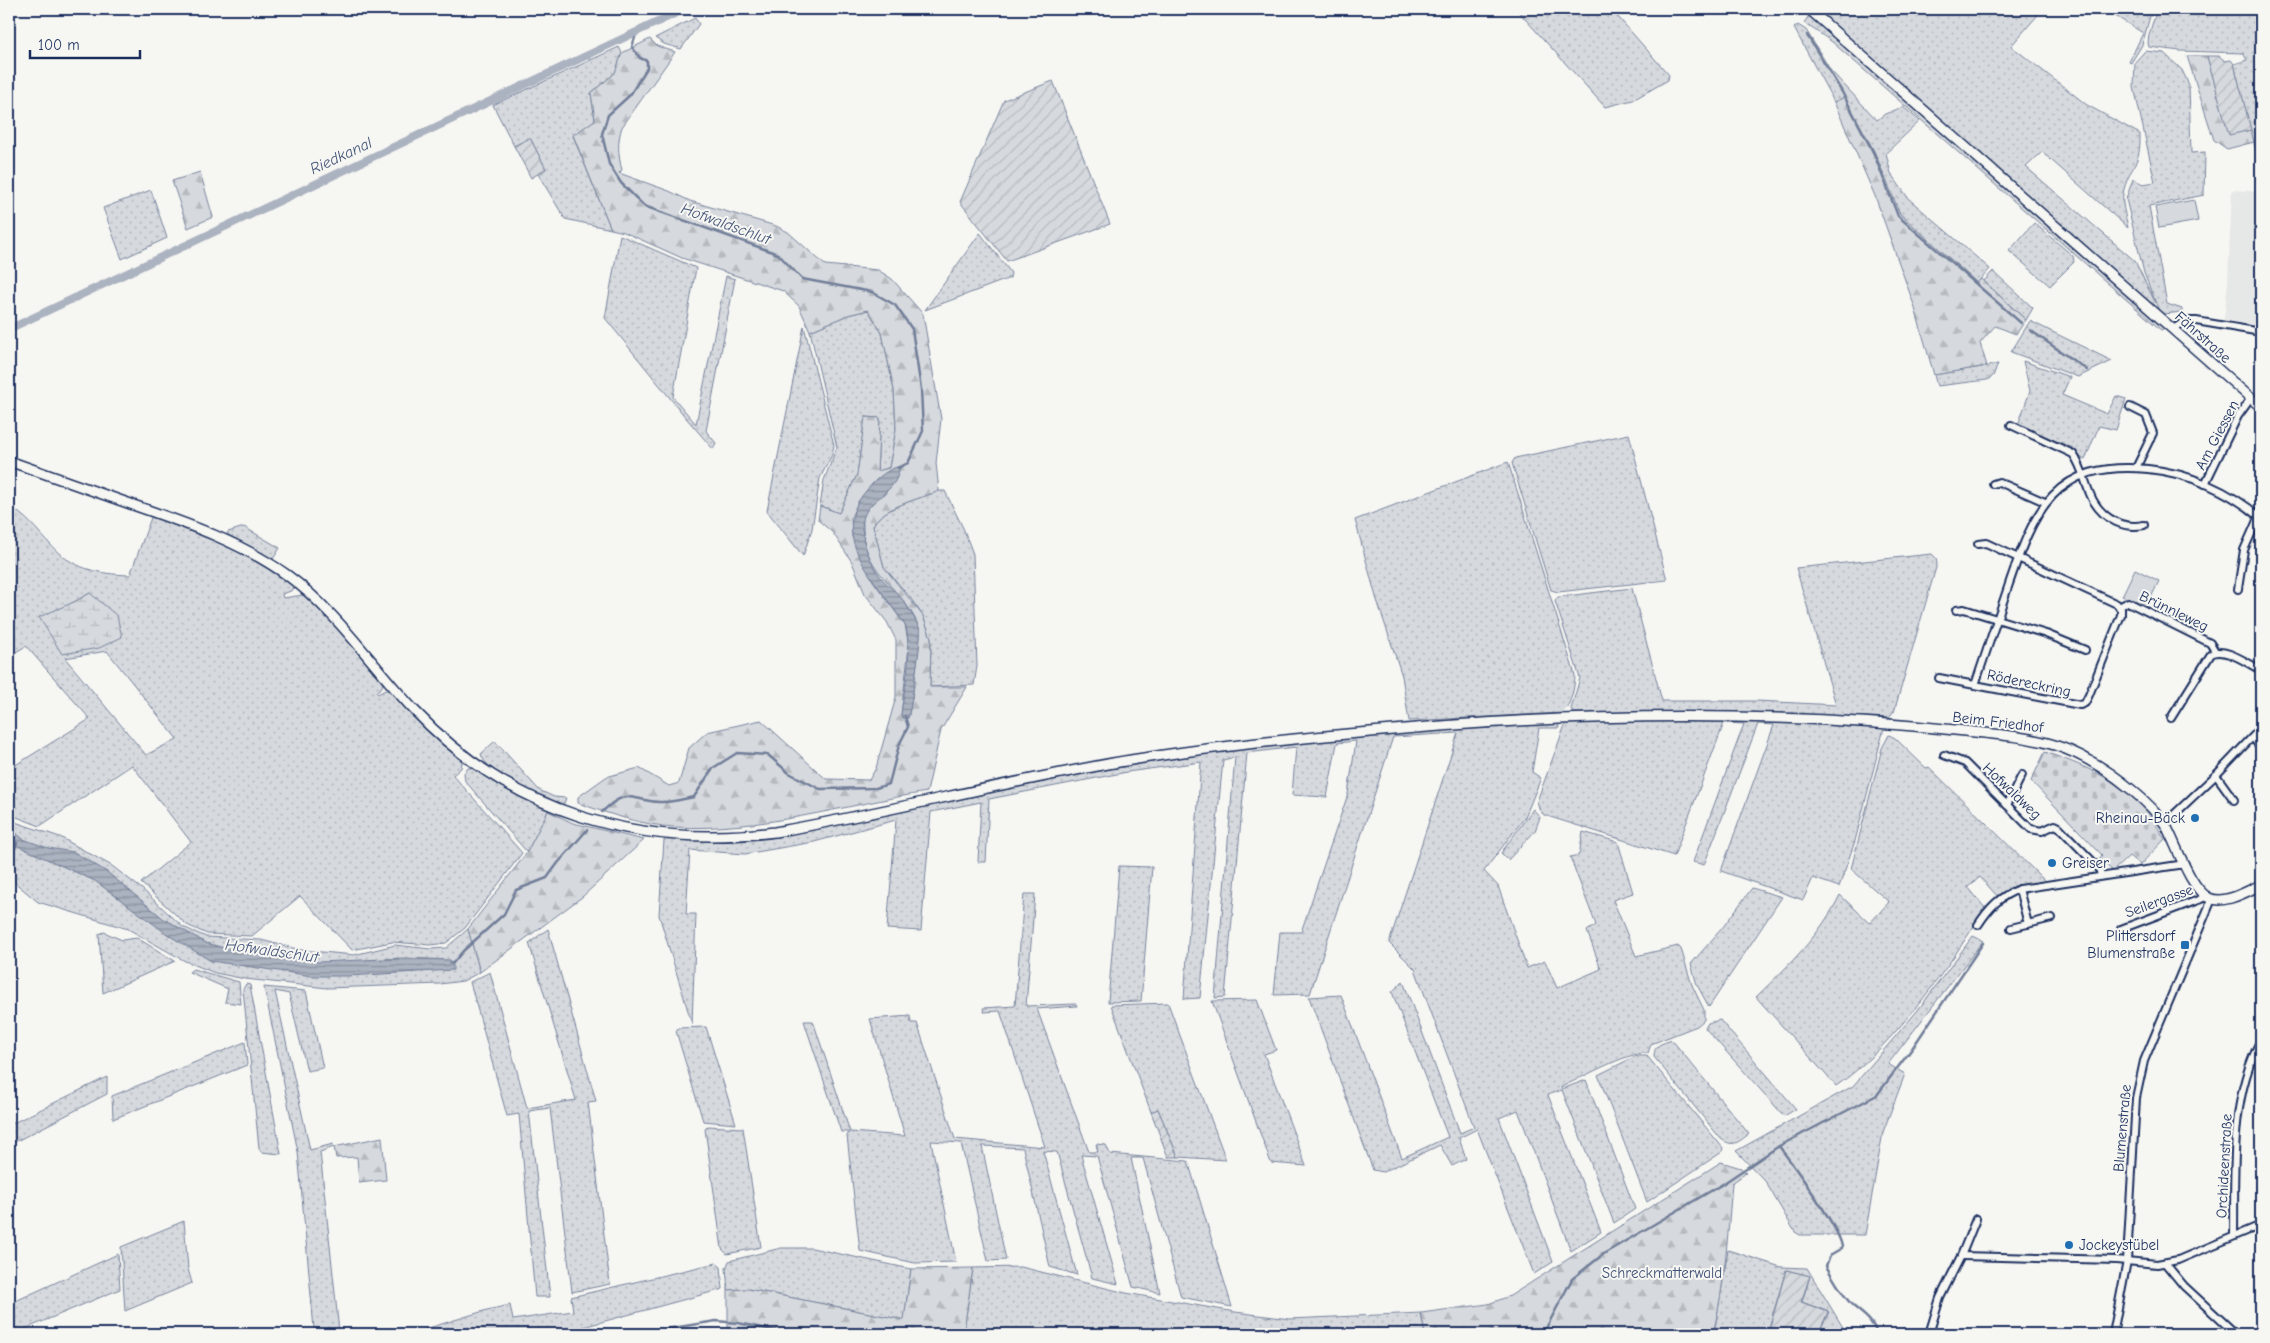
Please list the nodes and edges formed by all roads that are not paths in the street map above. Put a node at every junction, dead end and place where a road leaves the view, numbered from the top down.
1 (1809, 9) edge
2 (2173, 329) junction
3 (2261, 332) edge
4 (2251, 398) junction
5 (2130, 407) dead end
6 (2261, 407) edge
7 (2011, 425) dead end
8 (9, 461) edge
9 (2136, 468) junction
10 (2084, 476) junction
11 (1993, 484) dead end
12 (2205, 484) junction
13 (2045, 502) junction
14 (2260, 517) edge
15 (2144, 525) dead end
16 (1978, 544) dead end
17 (2018, 557) junction
18 (2238, 589) dead end
19 (2119, 607) junction
20 (1956, 610) dead end
21 (1998, 619) junction
22 (2086, 650) dead end
23 (2216, 651) junction
24 (2261, 670) edge
25 (1940, 678) dead end
26 (1975, 685) junction
27 (2171, 718) dead end
28 (2261, 728) edge
29 (2253, 738) junction
30 (2261, 748) edge
31 (1944, 755) dead end
32 (2022, 775) dead end
33 (2216, 775) junction
34 (2234, 800) dead end
35 (2007, 805) junction
36 (2164, 824) junction
37 (2184, 864) junction
38 (2100, 876) junction
39 (2261, 885) edge
40 (2019, 889) junction
41 (2209, 898) junction
42 (2052, 918) dead end
43 (2028, 924) junction
44 (1978, 925) dead end
45 (2011, 928) dead end
46 (2121, 929) dead end
47 (2261, 1040) edge
48 (1976, 1219) dead end
49 (2261, 1225) edge
50 (2234, 1236) junction
51 (1961, 1256) junction
52 (2127, 1261) junction
53 (2165, 1263) junction
54 (1929, 1334) edge
55 (2113, 1334) edge
56 (2236, 1334) edge

1 - 2 main road, Fährstraße
2 - 3 street
2 - 4 main road, Fährstraße
4 - 6 main road, Fährstraße
4 - 12 street, Am Giessen
5 - 9 street
7 - 10 street
8 - 36 main road, Beim Friedhof
9 - 10 street, Rödereckring
9 - 12 street, Rödereckring
10 - 13 street, Rödereckring
10 - 15 street
11 - 13 street
12 - 14 street, Rödereckring
13 - 17 street, Rödereckring
14 - 18 street, Rödereckring
16 - 17 street
17 - 19 street
17 - 21 street, Rödereckring
19 - 23 street, Brünnleweg
19 - 26 street, Rödereckring
20 - 21 street
21 - 22 street
21 - 26 street, Rödereckring
23 - 24 street
23 - 27 street
25 - 26 street
28 - 29 street
29 - 30 street
29 - 33 street
31 - 35 street, Hofwaldweg
32 - 35 street
33 - 34 street
33 - 36 street
35 - 38 street, Hofwaldweg
36 - 37 main road, Beim Friedhof
37 - 38 street
37 - 41 main road, Beim Friedhof
38 - 40 street
39 - 41 main road
40 - 43 street
40 - 44 street
41 - 46 street, Seilergasse
41 - 52 street, Blumenstraße
42 - 43 street
43 - 45 street
47 - 50 street, Orchideenstraße
48 - 51 street
49 - 50 street
50 - 53 street
51 - 52 street
51 - 54 street
52 - 53 street
52 - 55 street, Blumenstraße
53 - 56 street

